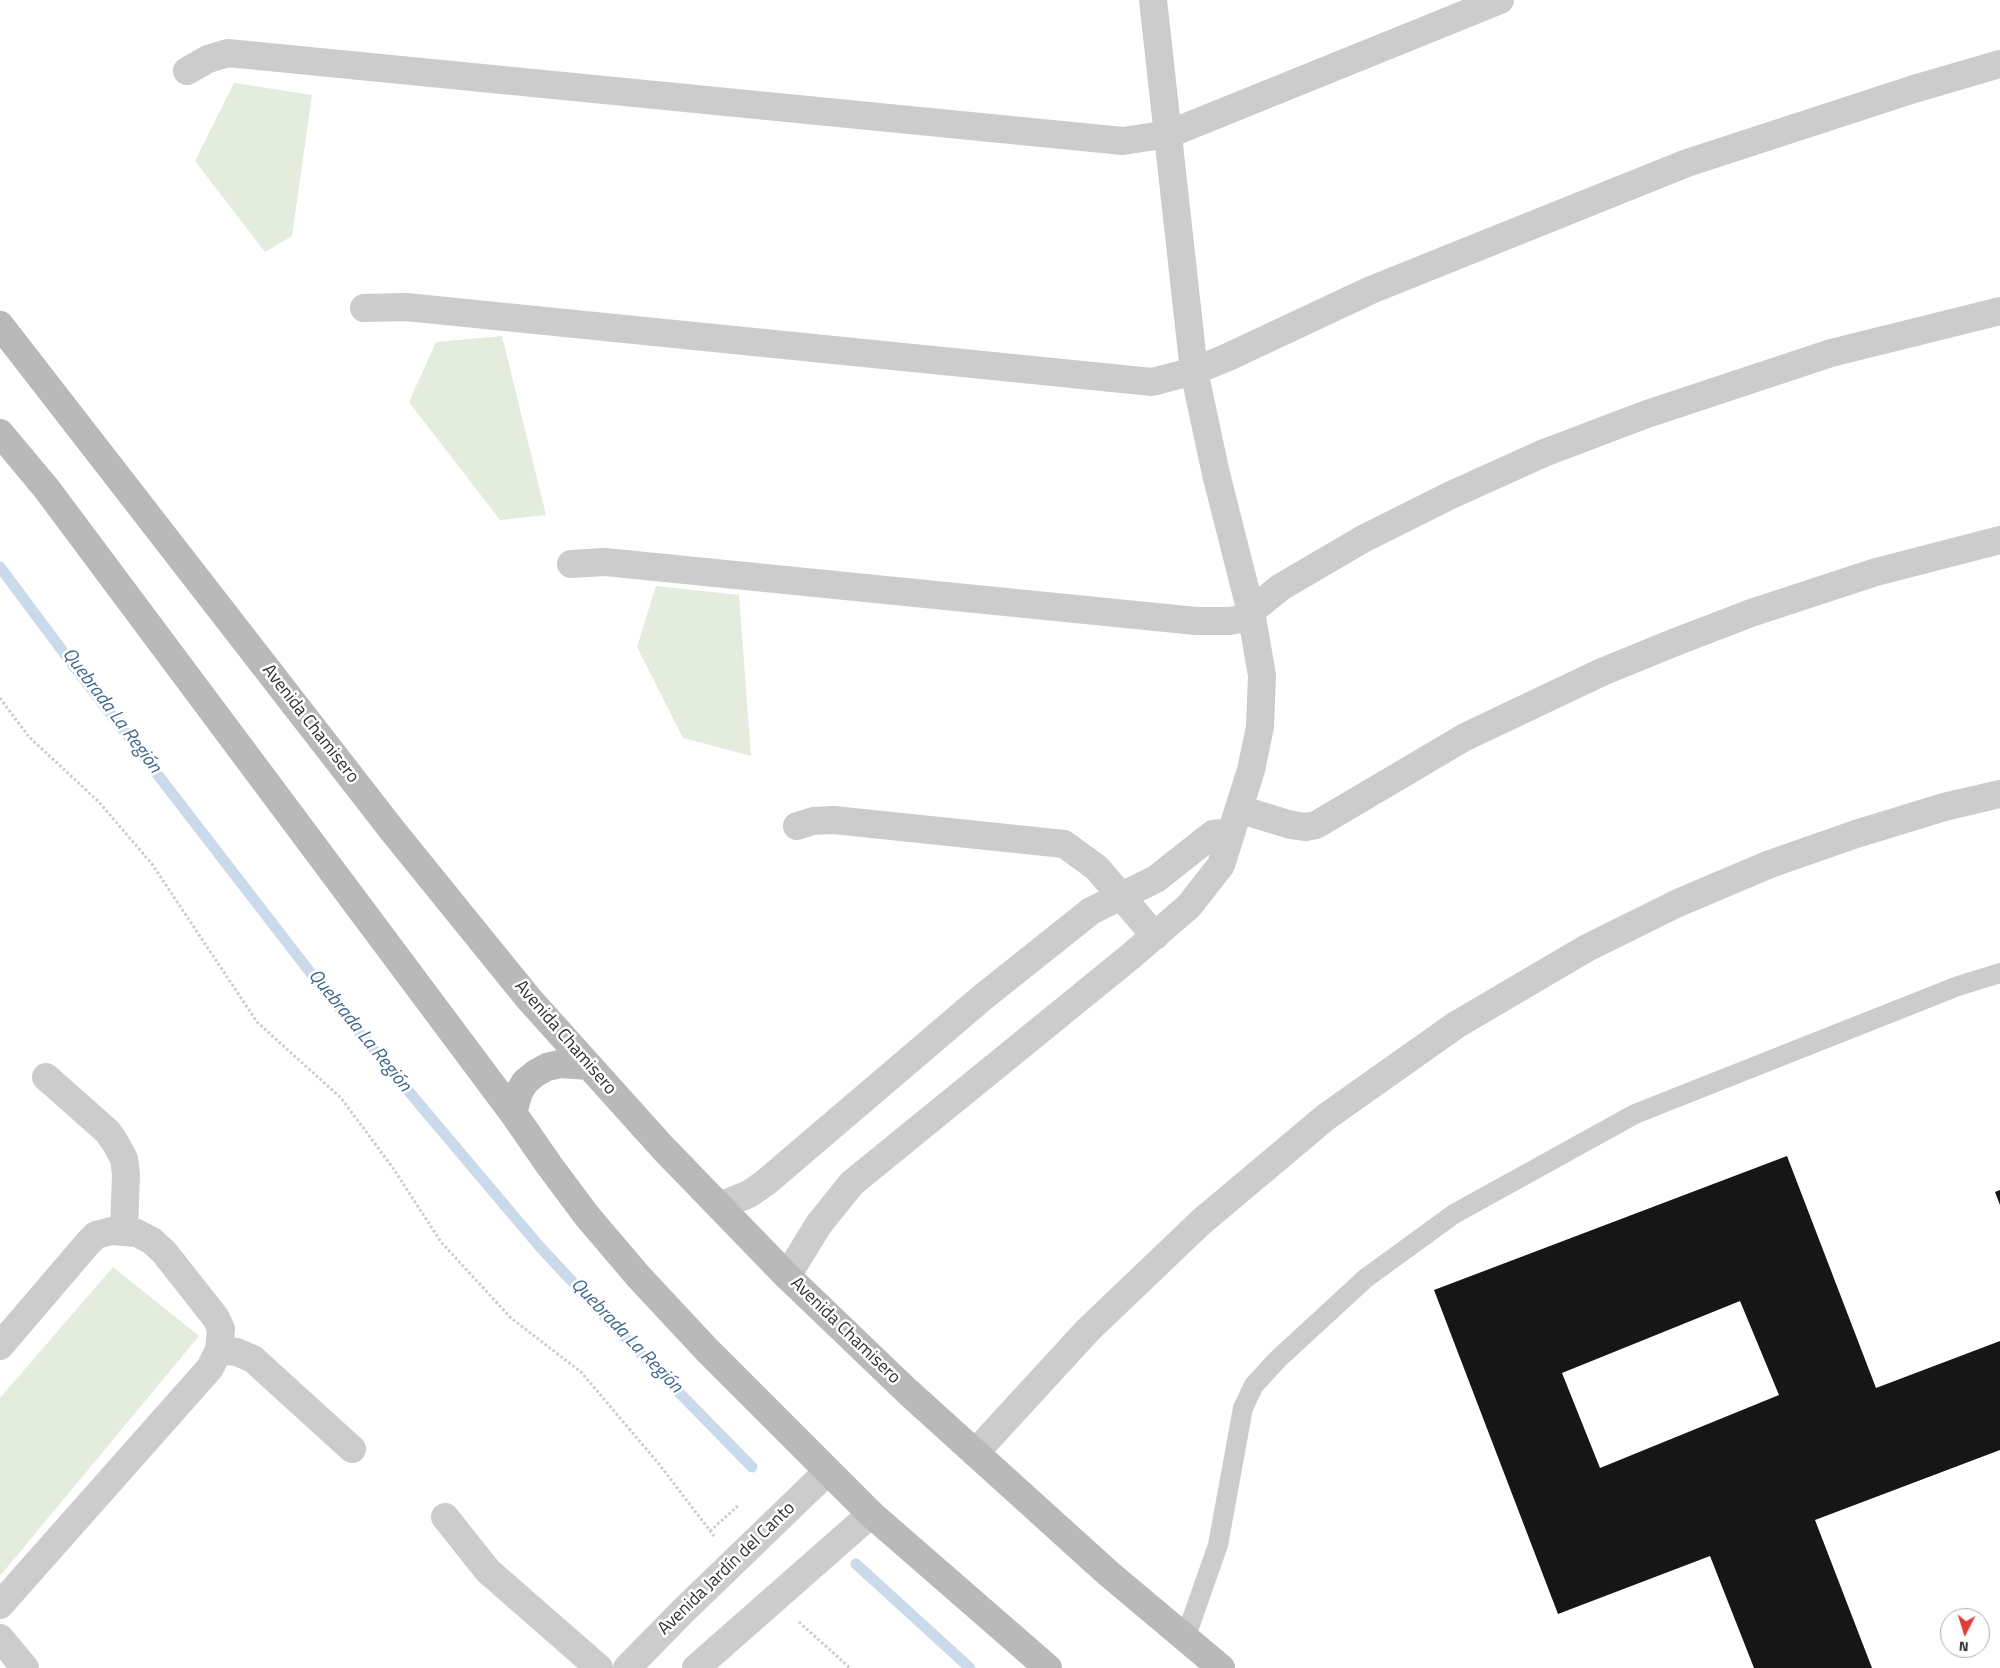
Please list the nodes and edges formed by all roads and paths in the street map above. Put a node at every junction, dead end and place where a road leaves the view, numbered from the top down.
1 (1154, 0) edge
2 (1500, 0) edge
3 (2000, 64) edge
4 (187, 71) dead end
5 (1168, 134) junction
6 (364, 308) dead end
7 (2000, 311) edge
8 (0, 325) edge
9 (1194, 371) junction
10 (0, 433) edge
11 (2000, 540) edge
12 (571, 564) dead end
13 (1251, 612) junction
14 (0, 698) edge
15 (2000, 794) edge
16 (1235, 821) junction
17 (797, 826) dead end
18 (1122, 897) junction
19 (1155, 936) junction
20 (2000, 973) edge
21 (589, 1066) junction
22 (46, 1077) dead end
23 (513, 1113) junction
24 (720, 1206) junction
25 (124, 1231) junction
26 (787, 1276) junction
27 (0, 1346) edge
28 (219, 1350) junction
29 (352, 1449) dead end
30 (975, 1453) junction
31 (828, 1471) junction
32 (745, 1500) dead end
33 (871, 1514) junction
34 (445, 1517) dead end
35 (710, 1531) junction
36 (735, 1562) junction
37 (775, 1600) junction
38 (0, 1605) edge
39 (0, 1638) edge
40 (1185, 1639) junction
41 (26, 1668) edge
42 (600, 1668) edge
43 (627, 1668) edge
44 (696, 1668) edge
45 (850, 1668) edge
46 (1048, 1668) edge
47 (1221, 1668) edge

1 - 5 street
2 - 5 street
3 - 9 street
4 - 5 street
5 - 9 street
6 - 9 street
7 - 13 street
8 - 21 street, Avenida Chamisero
9 - 13 street
10 - 23 street
11 - 16 street
12 - 13 street
13 - 16 street
14 - 35 path
15 - 30 street
16 - 18 street
16 - 19 street
17 - 18 street
18 - 19 street
18 - 24 street
19 - 26 street
20 - 40 lane
21 - 23 street
21 - 24 street, Avenida Chamisero
22 - 25 street
23 - 31 street
24 - 26 street, Avenida Chamisero
25 - 27 street
25 - 28 street
26 - 30 street, Avenida Chamisero
28 - 29 street
28 - 38 street
30 - 40 street, Avenida Chamisero
31 - 33 street
31 - 36 street, Avenida Jardín del Canto
32 - 35 path
33 - 37 street
33 - 46 street
34 - 42 street
35 - 36 path
36 - 43 street, Avenida Jardín del Canto
37 - 44 street
37 - 45 path
39 - 41 street
40 - 47 street, Avenida Chamisero

